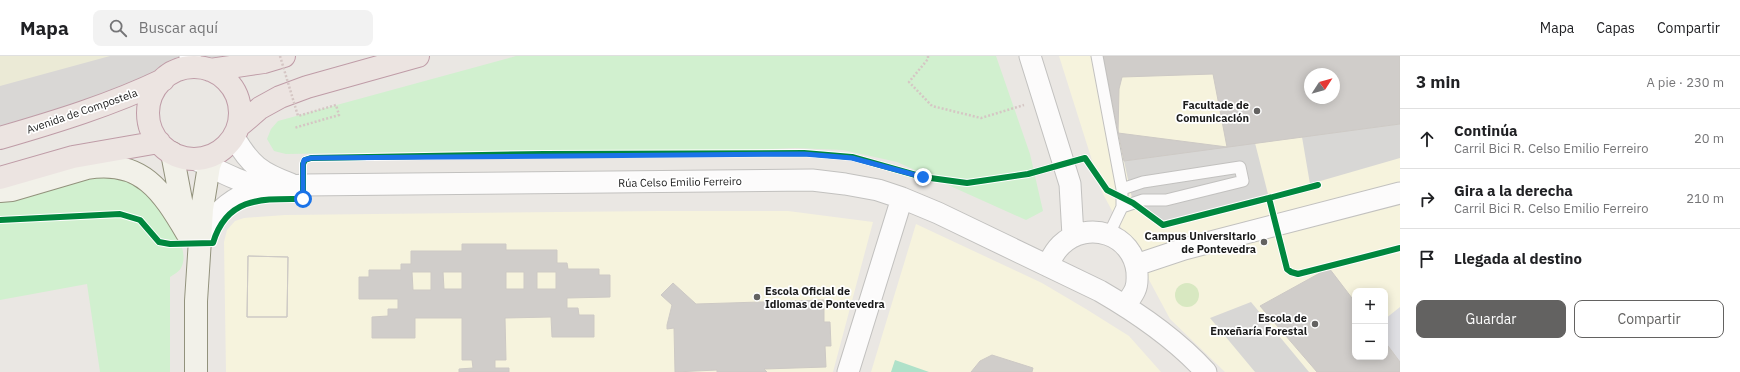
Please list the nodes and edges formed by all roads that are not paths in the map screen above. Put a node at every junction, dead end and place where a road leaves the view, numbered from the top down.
1 (284, 56) edge
2 (418, 56) edge
3 (1030, 56) edge
4 (1097, 56) edge
5 (197, 64) edge
6 (163, 80) junction
7 (236, 131) junction
8 (0, 138) edge
9 (165, 148) junction
10 (205, 160) junction
11 (0, 178) edge
12 (295, 186) junction
13 (262, 187) junction
14 (1122, 189) junction
15 (0, 191) edge
16 (1400, 192) edge
17 (902, 198) junction
18 (1122, 207) junction
19 (194, 233) junction
20 (1109, 234) junction
21 (1073, 236) junction
22 (1136, 265) junction
23 (1048, 266) junction
24 (1125, 306) junction
25 (196, 372) edge
26 (848, 372) edge
27 (1206, 372) edge

1 - 5 highway
2 - 7 highway
3 - 21 street
4 - 14 lane
5 - 6 highway
5 - 7 highway
6 - 8 highway, Avenida de Compostela
6 - 9 highway
7 - 10 highway
7 - 12 street
9 - 10 highway
9 - 11 highway
9 - 19 main road
10 - 13 street
10 - 19 main road
12 - 13 street, Rúa Celso Emilio Ferreiro
12 - 17 street, Rúa Celso Emilio Ferreiro
13 - 19 street
14 - 18 lane
14 - 18 lane
15 - 19 main road
16 - 22 street
17 - 23 street, Rúa Celso Emilio Ferreiro
17 - 26 street
18 - 20 lane
19 - 25 main road
20 - 21 street
20 - 22 street
21 - 23 street
22 - 24 street
23 - 24 street, Rúa Celso Emilio Ferreiro
24 - 27 street, Rúa Celso Emilio Ferreiro

